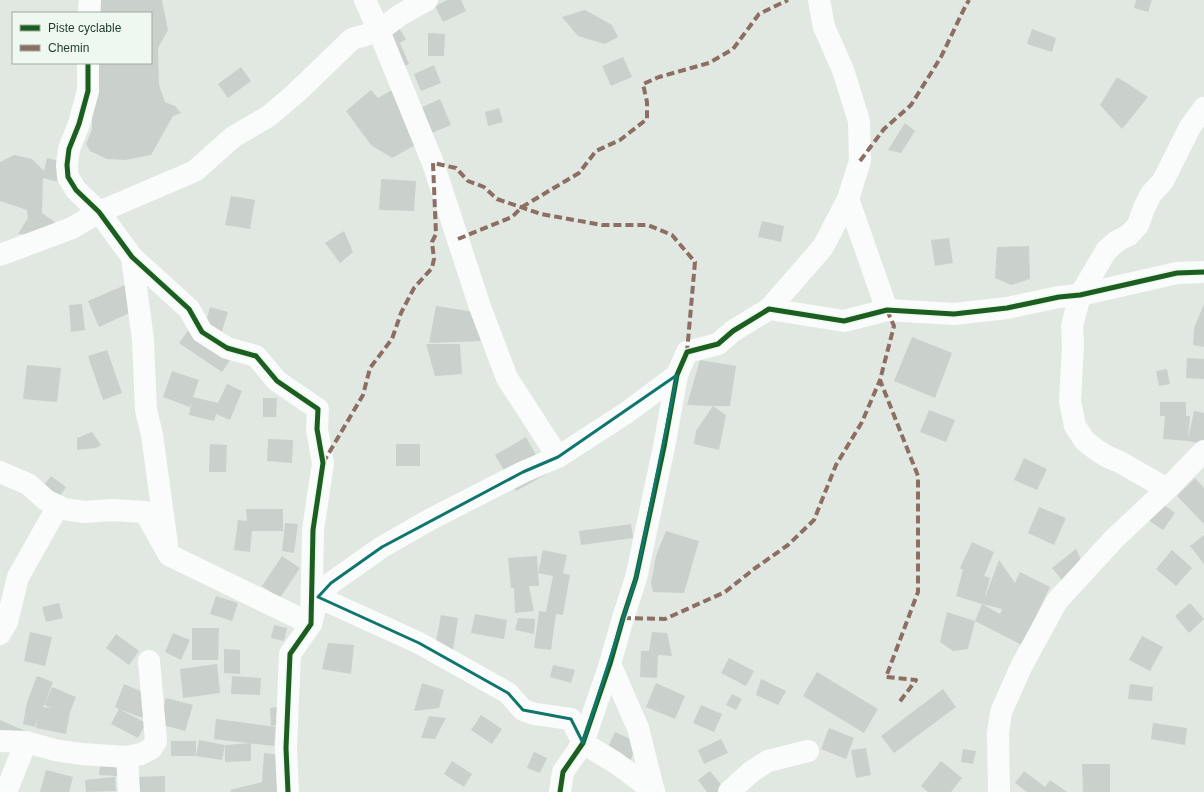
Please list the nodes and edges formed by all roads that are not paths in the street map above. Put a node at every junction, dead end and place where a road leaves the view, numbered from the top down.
1 (90, 0) edge
2 (365, 0) edge
3 (427, 0) edge
4 (819, 0) edge
5 (89, 12) edge
6 (379, 30) junction
7 (88, 64) edge
8 (1204, 108) edge
9 (848, 199) junction
10 (99, 212) junction
11 (0, 254) edge
12 (132, 257) junction
13 (1204, 272) edge
14 (1080, 295) junction
15 (769, 309) junction
16 (887, 310) junction
17 (677, 375) junction
18 (1204, 451) edge
19 (558, 457) junction
20 (0, 472) edge
21 (1167, 489) junction
22 (58, 506) junction
23 (169, 555) junction
24 (318, 598) junction
25 (311, 624) junction
26 (0, 634) edge
27 (149, 661) dead end
28 (610, 664) junction
29 (0, 741) edge
30 (26, 742) junction
31 (583, 743) junction
32 (808, 751) dead end
33 (127, 757) junction
34 (6, 792) edge
35 (129, 792) edge
36 (288, 792) edge
37 (560, 792) edge
38 (654, 792) edge
39 (729, 792) edge
40 (999, 792) edge

1 - 5 street
2 - 6 street
3 - 6 street
4 - 9 street
6 - 10 street
6 - 19 street
7 - 10 street
8 - 14 street
9 - 15 street
9 - 16 street
10 - 11 street
10 - 12 street
12 - 23 street
12 - 25 street
13 - 14 street
14 - 16 street
14 - 21 street
15 - 16 street
15 - 17 street
17 - 19 street
17 - 28 street
18 - 21 street
19 - 24 street
20 - 22 street
21 - 40 street
22 - 23 street
22 - 26 street
23 - 25 street
24 - 25 street
24 - 31 street
25 - 36 street
27 - 33 street
28 - 31 street
28 - 38 street
29 - 30 street
30 - 33 street
30 - 34 street
31 - 37 street
31 - 38 street
32 - 39 street
33 - 35 street

